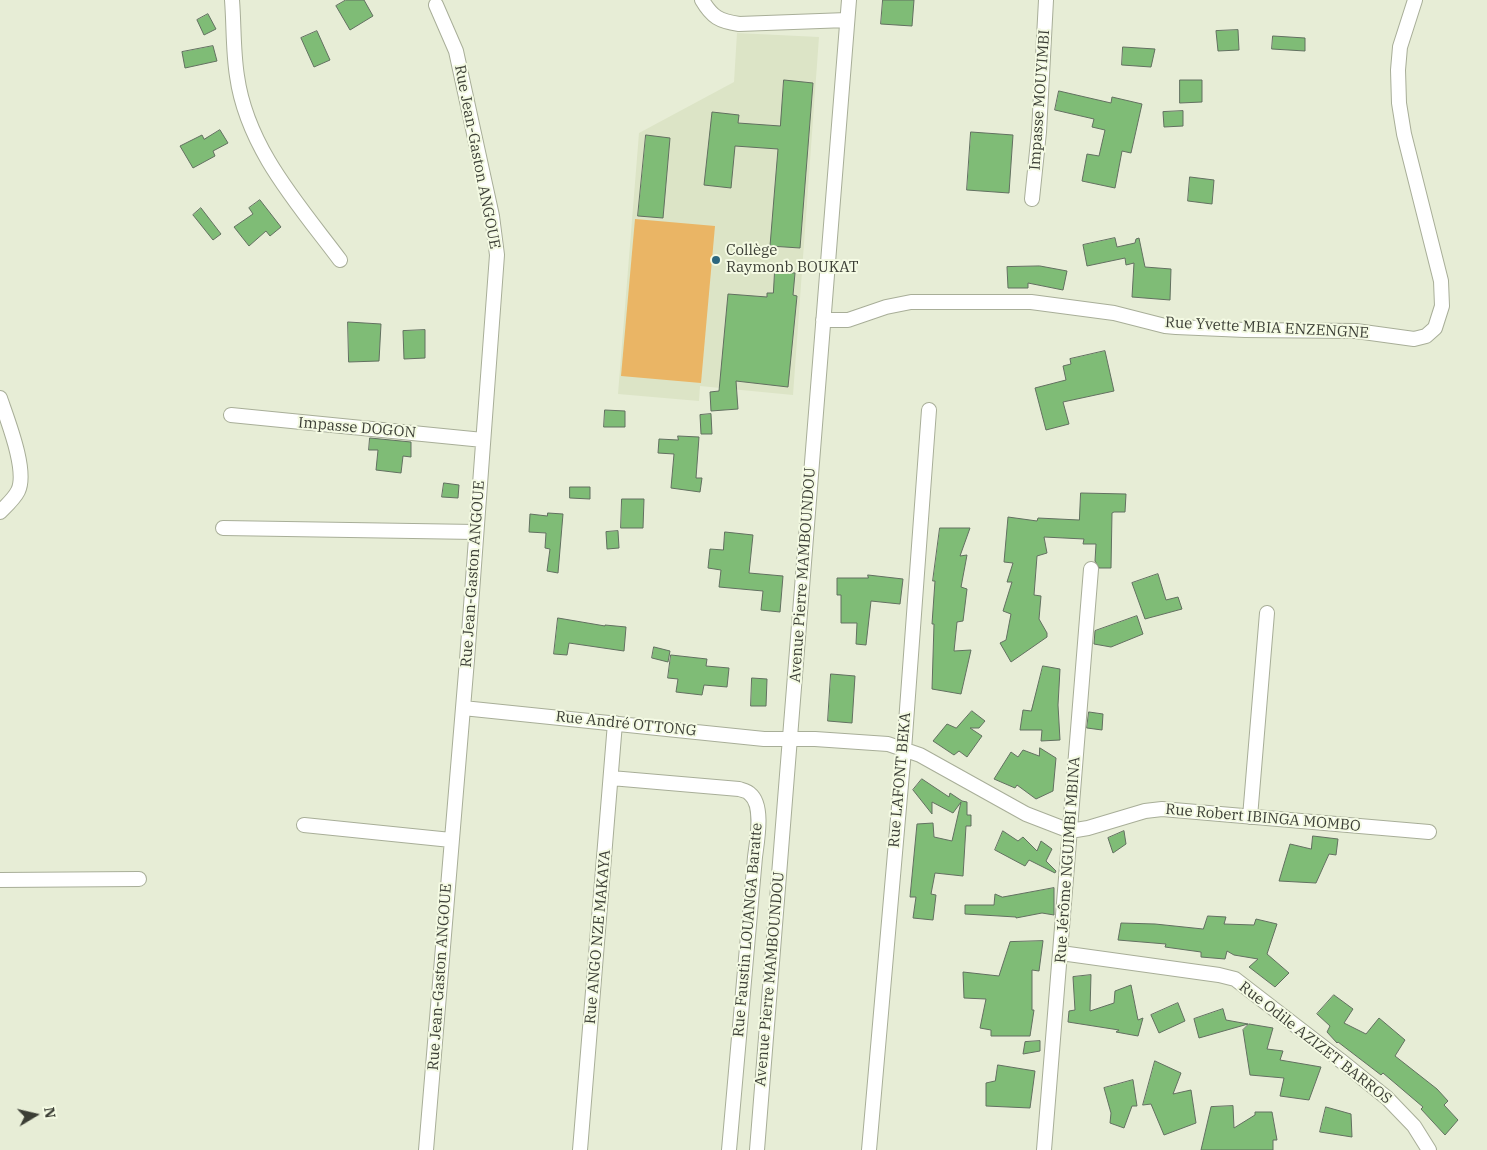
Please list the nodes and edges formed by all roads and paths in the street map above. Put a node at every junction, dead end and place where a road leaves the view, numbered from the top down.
1 (232, 0) edge
2 (702, 0) edge
3 (849, 0) edge
4 (1046, 0) edge
5 (1415, 0) edge
6 (436, 5) dead end
7 (847, 20) junction
8 (1032, 199) dead end
9 (340, 260) dead end
10 (823, 320) junction
11 (0, 398) edge
12 (929, 410) dead end
13 (231, 416) dead end
14 (483, 440) junction
15 (0, 512) edge
16 (223, 528) dead end
17 (476, 532) junction
18 (1091, 570) dead end
19 (1267, 613) dead end
20 (463, 708) junction
21 (615, 724) junction
22 (790, 740) junction
23 (904, 750) junction
24 (611, 778) junction
25 (1250, 817) junction
26 (304, 825) dead end
27 (1070, 831) junction
28 (1429, 832) dead end
29 (450, 840) junction
30 (139, 879) dead end
31 (0, 880) edge
32 (1061, 953) junction
33 (426, 1150) edge
34 (580, 1150) edge
35 (729, 1150) edge
36 (756, 1150) edge
37 (869, 1150) edge
38 (1044, 1150) edge
39 (1429, 1150) edge

1 - 9 street
2 - 7 street
3 - 7 street, Avenue Pierre MAMBOUNDOU
4 - 8 street, Impasse MOUYIMBI
5 - 10 street, Rue Yvette MBIA ENZENGNE
6 - 14 street, Rue Jean-Gaston ANGOUE
7 - 10 street, Avenue Pierre MAMBOUNDOU
10 - 22 street, Avenue Pierre MAMBOUNDOU
11 - 15 street
12 - 23 street, Rue LAFONT BEKA
13 - 14 street, Impasse DOGON
14 - 17 street, Rue Jean-Gaston ANGOUE
16 - 17 street
17 - 20 street, Rue Jean-Gaston ANGOUE
18 - 27 street, Rue Jérôme NGUIMBI MBINA
19 - 25 street
20 - 21 street, Rue André OTTONG
20 - 29 street, Rue Jean-Gaston ANGOUE
21 - 22 street, Rue André OTTONG
21 - 24 street, Rue ANGO NZE MAKAYA
22 - 23 street
22 - 36 street, Avenue Pierre MAMBOUNDOU
23 - 27 street
23 - 37 street, Rue LAFONT BEKA
24 - 34 street, Rue ANGO NZE MAKAYA
24 - 35 street, Rue Faustin LOUANGA Baratte
25 - 27 street, Rue Robert IBINGA MOMBO
25 - 28 street, Rue Robert IBINGA MOMBO
26 - 29 street
27 - 32 street, Rue Jérôme NGUIMBI MBINA
29 - 33 street, Rue Jean-Gaston ANGOUE
30 - 31 street
32 - 38 street, Rue Jérôme NGUIMBI MBINA
32 - 39 street, Rue Odile AZIZET BARROS

